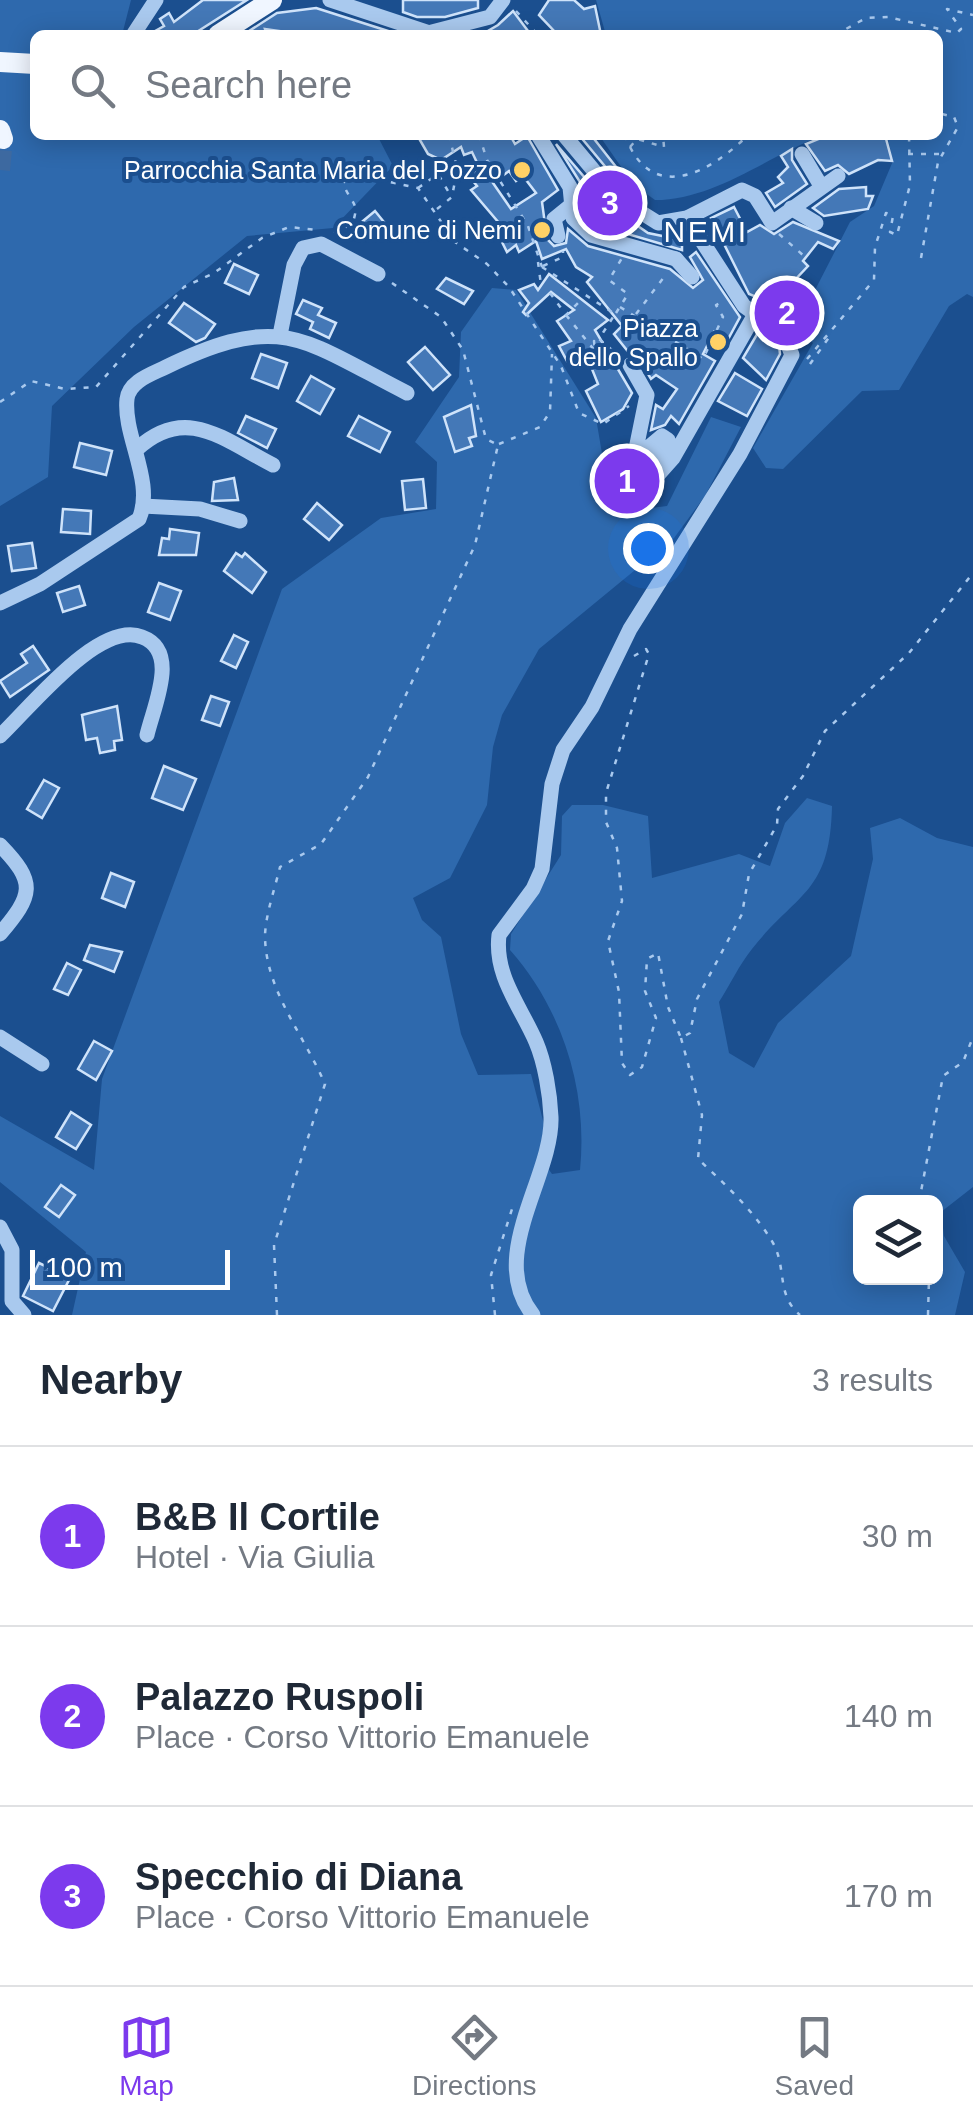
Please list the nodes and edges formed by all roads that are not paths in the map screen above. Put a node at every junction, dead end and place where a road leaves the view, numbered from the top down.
1 (156, 0) edge
2 (272, 0) edge
3 (330, 0) edge
4 (503, 0) edge
5 (357, 6) edge
6 (136, 30) edge
7 (226, 30) edge
8 (421, 30) edge
9 (445, 30) edge
10 (0, 62) edge
11 (30, 64) edge
12 (540, 140) edge
13 (569, 140) edge
14 (802, 154) dead end
15 (838, 176) dead end
16 (821, 186) junction
17 (571, 205) junction
18 (791, 208) junction
19 (816, 223) dead end
20 (692, 224) junction
21 (560, 244) road end
22 (675, 261) junction
23 (378, 274) road end
24 (692, 277) dead end
25 (280, 335) junction
26 (788, 345) dead end
27 (630, 364) dead end
28 (406, 393) dead end
29 (137, 450) junction
30 (273, 464) dead end
31 (143, 506) junction
32 (240, 522) dead end
33 (0, 604) edge
34 (147, 734) dead end
35 (0, 736) edge
36 (0, 845) edge
37 (0, 934) edge
38 (0, 1037) edge
39 (42, 1064) dead end
40 (0, 1227) edge
41 (24, 1315) edge
42 (534, 1315) edge

1 - 6 street
2 - 7 main road
3 - 5 street
4 - 9 street
5 - 8 street
10 - 11 main road
12 - 17 street
13 - 20 street
14 - 16 street
15 - 16 street
16 - 18 street
17 - 21 street
17 - 22 street
18 - 19 street
18 - 20 street
20 - 22 street
20 - 27 street
22 - 24 street
23 - 25 street
25 - 28 street
25 - 29 street
26 - 42 street
29 - 30 street
29 - 31 street
31 - 32 street
31 - 33 street
34 - 35 street
36 - 37 street
38 - 39 street
40 - 41 street

